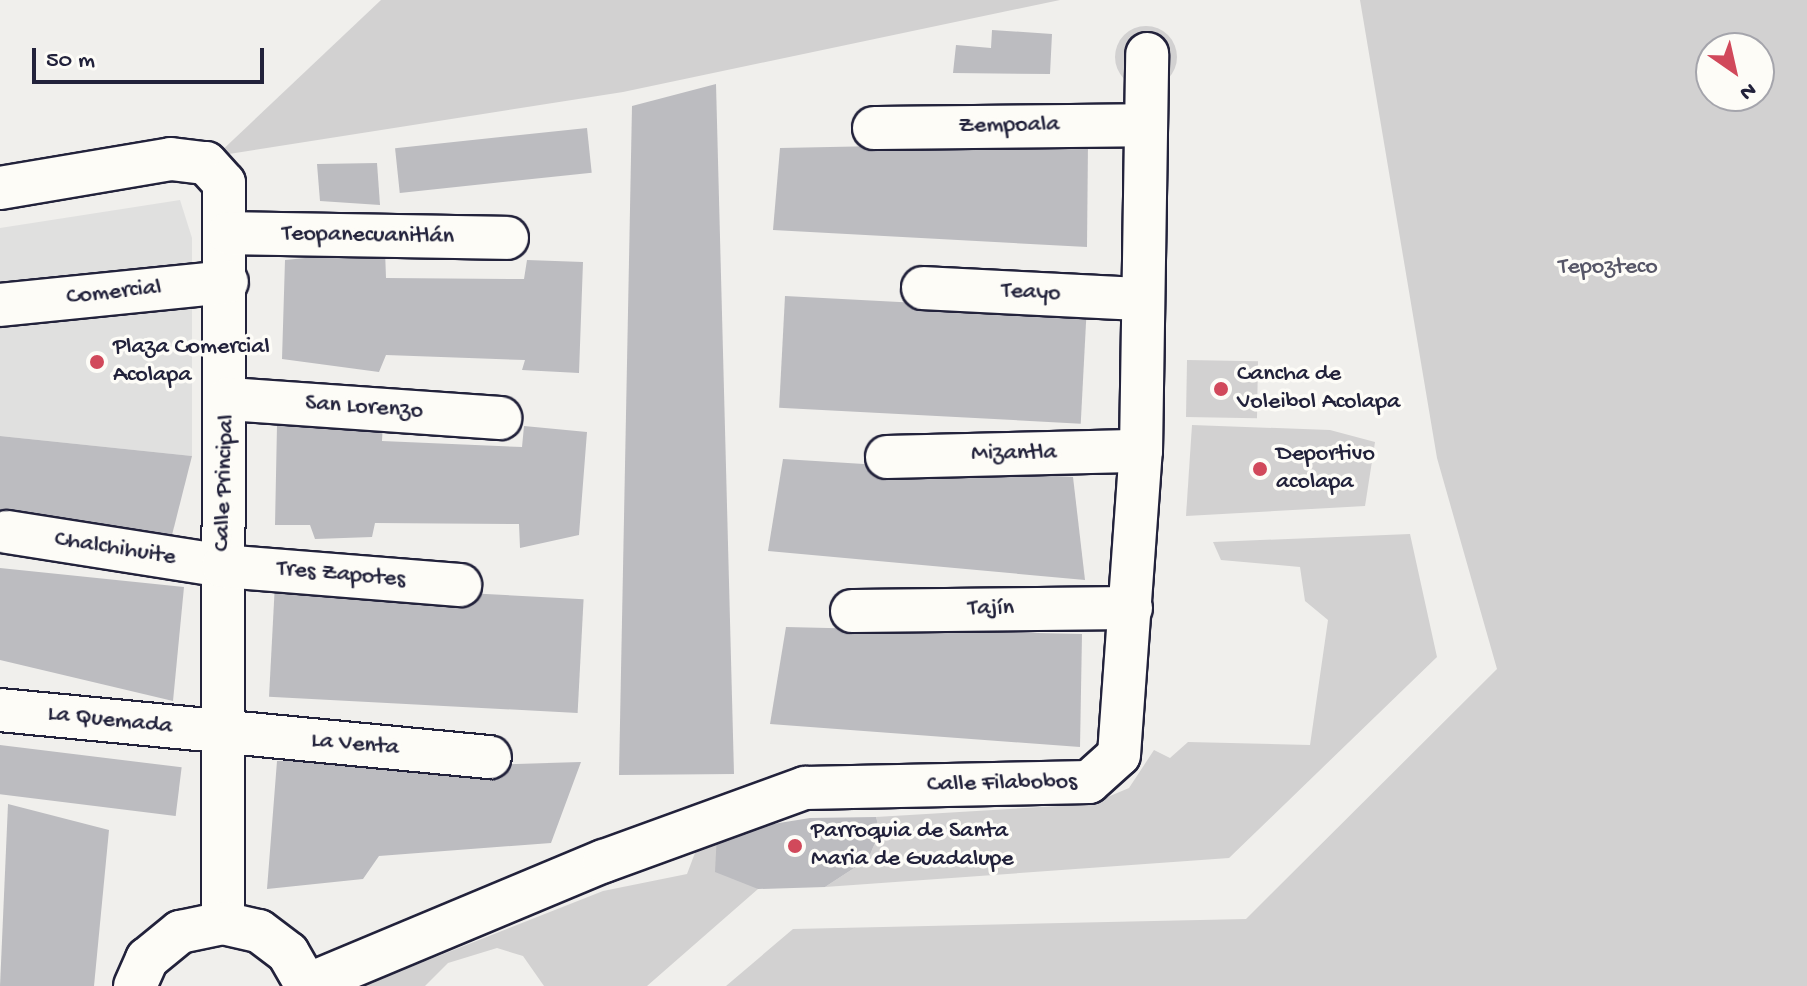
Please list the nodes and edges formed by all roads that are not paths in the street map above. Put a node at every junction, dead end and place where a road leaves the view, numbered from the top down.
1 (1147, 54) dead end
2 (1145, 125) junction
3 (874, 128) dead end
4 (0, 188) edge
5 (229, 233) junction
6 (507, 238) dead end
7 (227, 282) junction
8 (923, 288) dead end
9 (1138, 299) junction
10 (0, 305) edge
11 (228, 399) junction
12 (500, 418) dead end
13 (1141, 451) junction
14 (887, 457) dead end
15 (7, 532) dead end
16 (223, 566) junction
17 (460, 585) dead end
18 (1131, 608) junction
19 (852, 611) dead end
20 (0, 710) edge
21 (220, 732) junction
22 (490, 757) dead end
23 (223, 923) junction
24 (307, 985) edge
25 (135, 986) edge

1 - 2 street, Calle Filabobos
2 - 3 street, Zempoala
2 - 9 street, Calle Filabobos
4 - 5 street, Calle Principal
5 - 6 street, Teopanecuanitlán
5 - 7 street, Calle Principal
7 - 10 street, Comercial
7 - 11 street, Calle Principal
8 - 9 street, Teayo
9 - 13 street, Calle Filabobos
11 - 12 street, San Lorenzo
11 - 16 street, Calle Principal
13 - 14 street, Mizantla
13 - 18 street, Calle Filabobos
15 - 16 street, Chalchihuite
16 - 17 street, Tres Zapotes
16 - 21 street, Calle Principal
18 - 19 street, Tajín
18 - 24 street, Calle Filabobos
20 - 21 street, La Quemada
21 - 22 street, La Venta
21 - 23 street, Calle Principal
23 - 24 street
23 - 25 street

